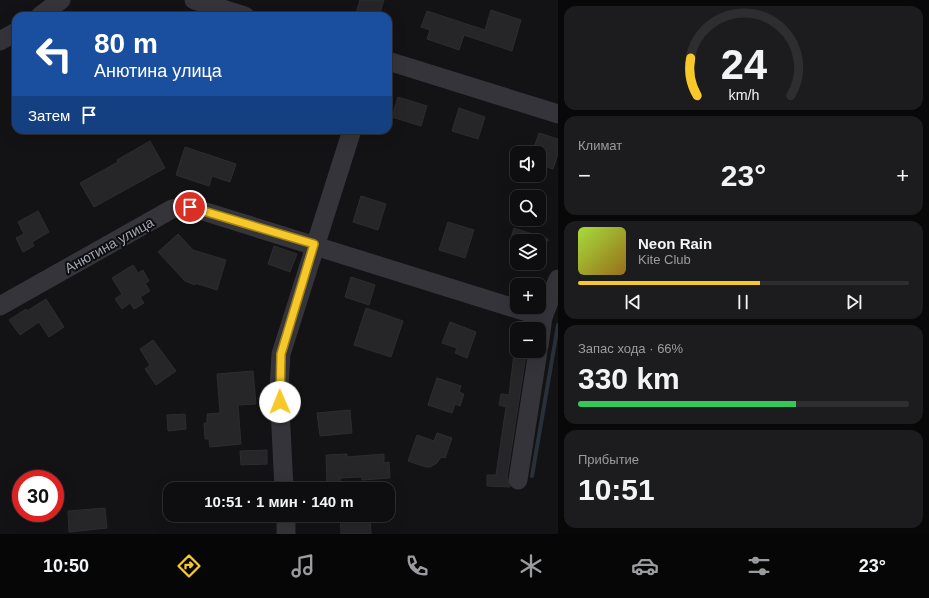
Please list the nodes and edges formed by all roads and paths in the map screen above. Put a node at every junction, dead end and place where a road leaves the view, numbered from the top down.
1 (61, 0) edge
2 (194, 0) edge
3 (45, 12) edge
4 (232, 12) edge
5 (12, 34) edge
6 (0, 41) edge
7 (392, 62) edge
8 (558, 114) edge
9 (351, 134) edge
10 (314, 244) junction
11 (558, 279) edge
12 (0, 306) edge
13 (544, 317) junction
14 (543, 322) edge
15 (537, 358) edge
16 (518, 480) dead end
17 (284, 482) edge
18 (286, 522) edge
19 (286, 534) edge

1 - 3 street
2 - 4 street
5 - 6 street
7 - 8 street
9 - 10 street
10 - 12 street, Анютина улица
10 - 13 street, Анютина улица
10 - 17 street
11 - 13 street
13 - 14 street
15 - 16 street
18 - 19 street

